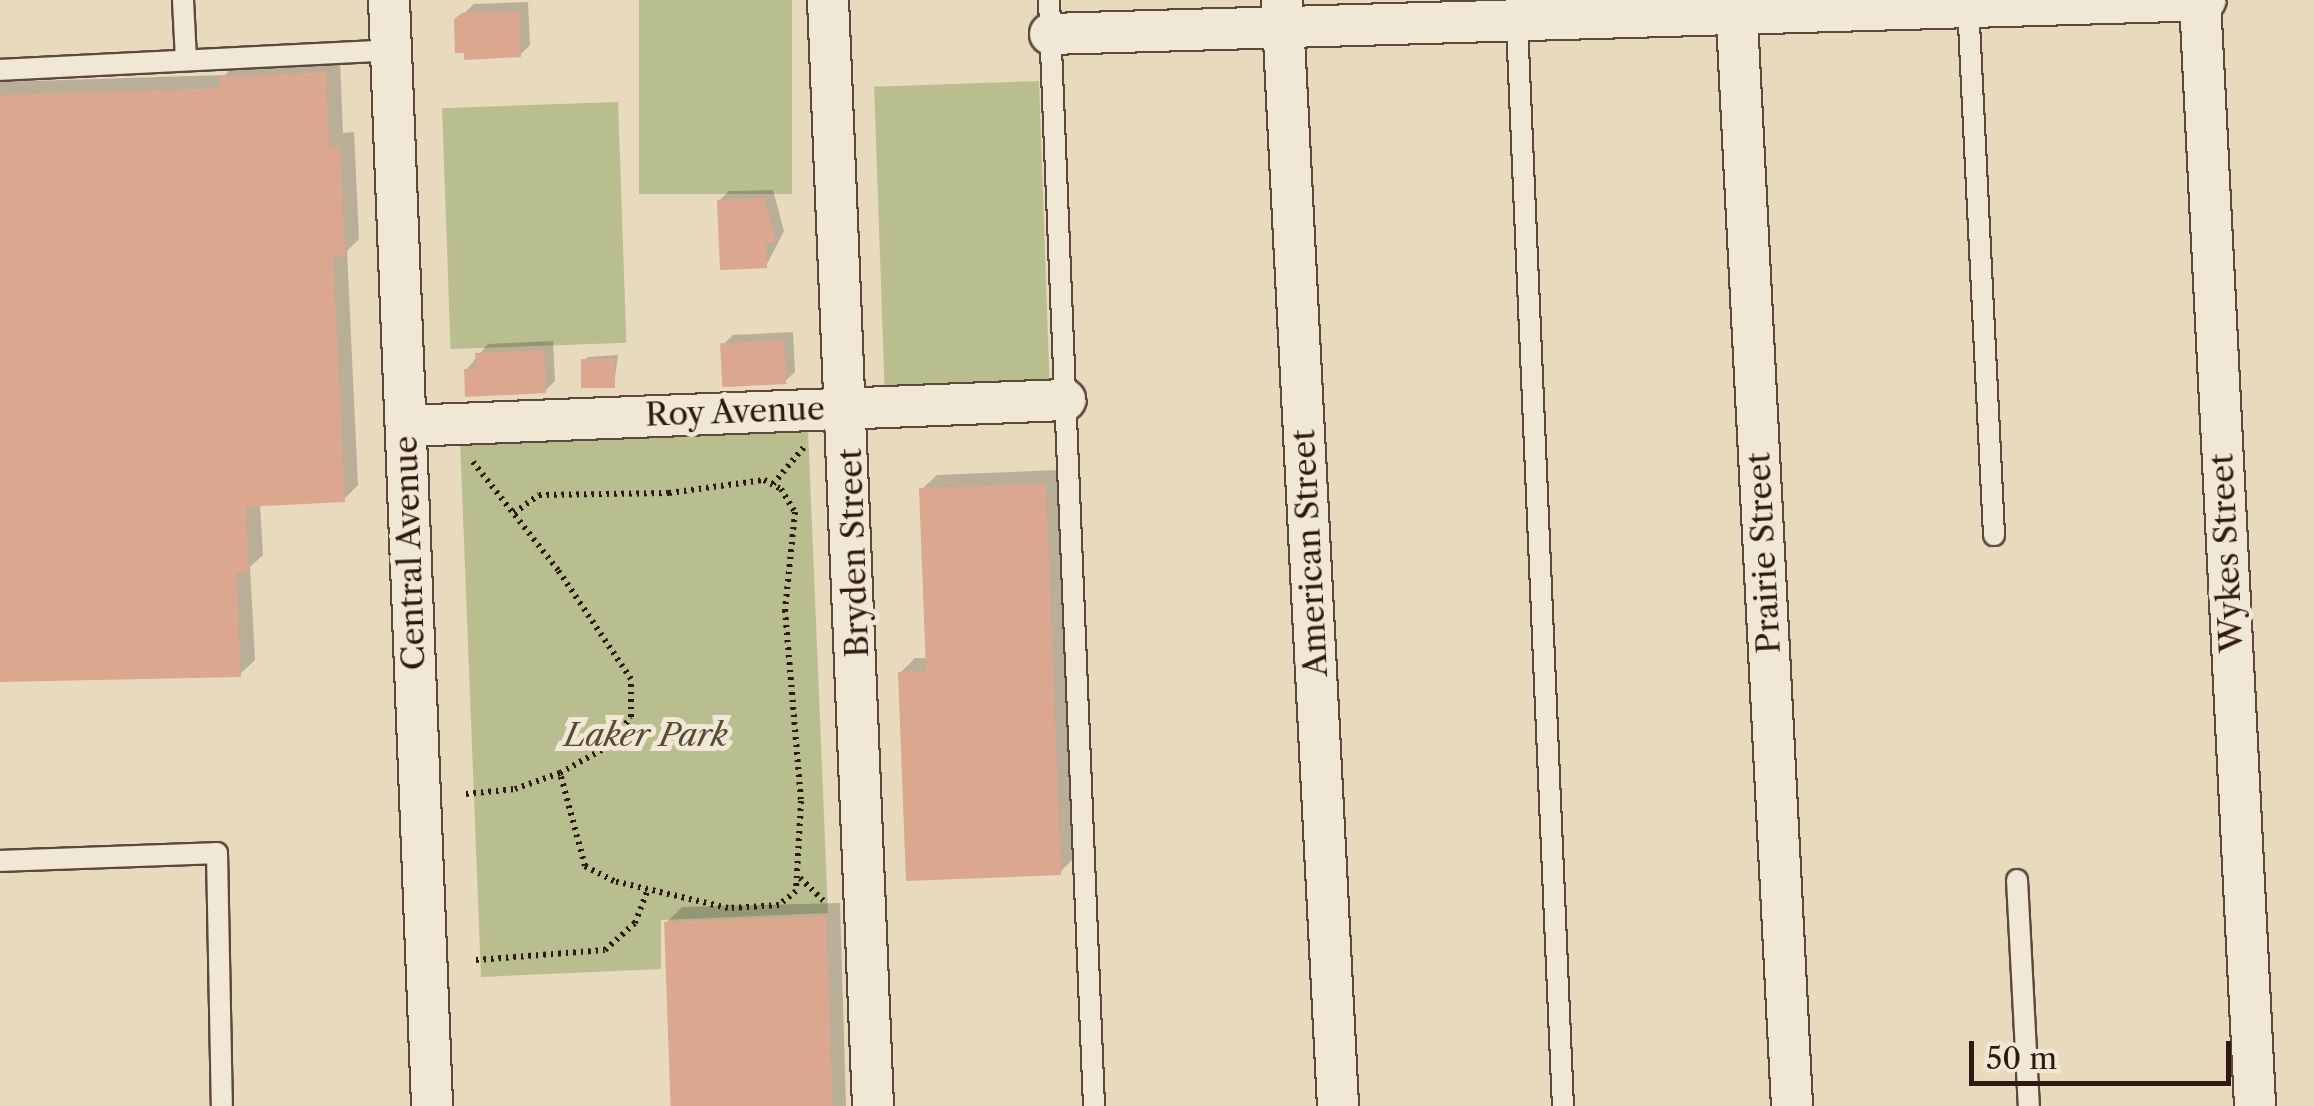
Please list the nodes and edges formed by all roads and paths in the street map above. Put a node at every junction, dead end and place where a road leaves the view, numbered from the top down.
1 (184, 0) edge
2 (390, 0) edge
3 (828, 0) edge
4 (2202, 0) edge
5 (1968, 3) edge
6 (1736, 6) edge
7 (1516, 10) edge
8 (1282, 12) edge
9 (1050, 17) edge
10 (391, 50) junction
11 (186, 60) junction
12 (0, 70) edge
13 (1065, 400) junction
14 (848, 408) junction
15 (406, 426) junction
16 (822, 444) dead end
17 (451, 454) dead end
18 (773, 484) junction
19 (514, 513) junction
20 (1994, 535) dead end
21 (560, 772) junction
22 (466, 794) dead end
23 (0, 862) edge
24 (799, 877) junction
25 (2017, 880) dead end
26 (648, 891) junction
27 (837, 910) dead end
28 (476, 960) dead end
29 (222, 1106) edge
30 (432, 1106) edge
31 (873, 1106) edge
32 (1094, 1106) edge
33 (1338, 1106) edge
34 (1563, 1106) edge
35 (1792, 1106) edge
36 (2029, 1106) edge
37 (2255, 1106) edge

1 - 11 lane
2 - 10 street, Central Avenue
3 - 14 street, Bryden Street
4 - 5 street
4 - 37 street, Wykes Street
5 - 6 street
5 - 20 lane
6 - 7 street
6 - 35 street, Prairie Street
7 - 8 street
7 - 34 lane
8 - 9 street
8 - 33 street, American Street
9 - 13 lane
10 - 11 lane
10 - 15 street, Central Avenue
11 - 12 lane
13 - 14 street, Roy Avenue
13 - 32 lane
14 - 15 street, Roy Avenue
14 - 31 street, Bryden Street
15 - 30 street, Central Avenue
16 - 18 path
17 - 19 path
18 - 19 path
18 - 24 path
19 - 21 path
21 - 22 path
21 - 26 path
23 - 29 lane
24 - 26 path
24 - 27 path
25 - 36 lane
26 - 28 path

